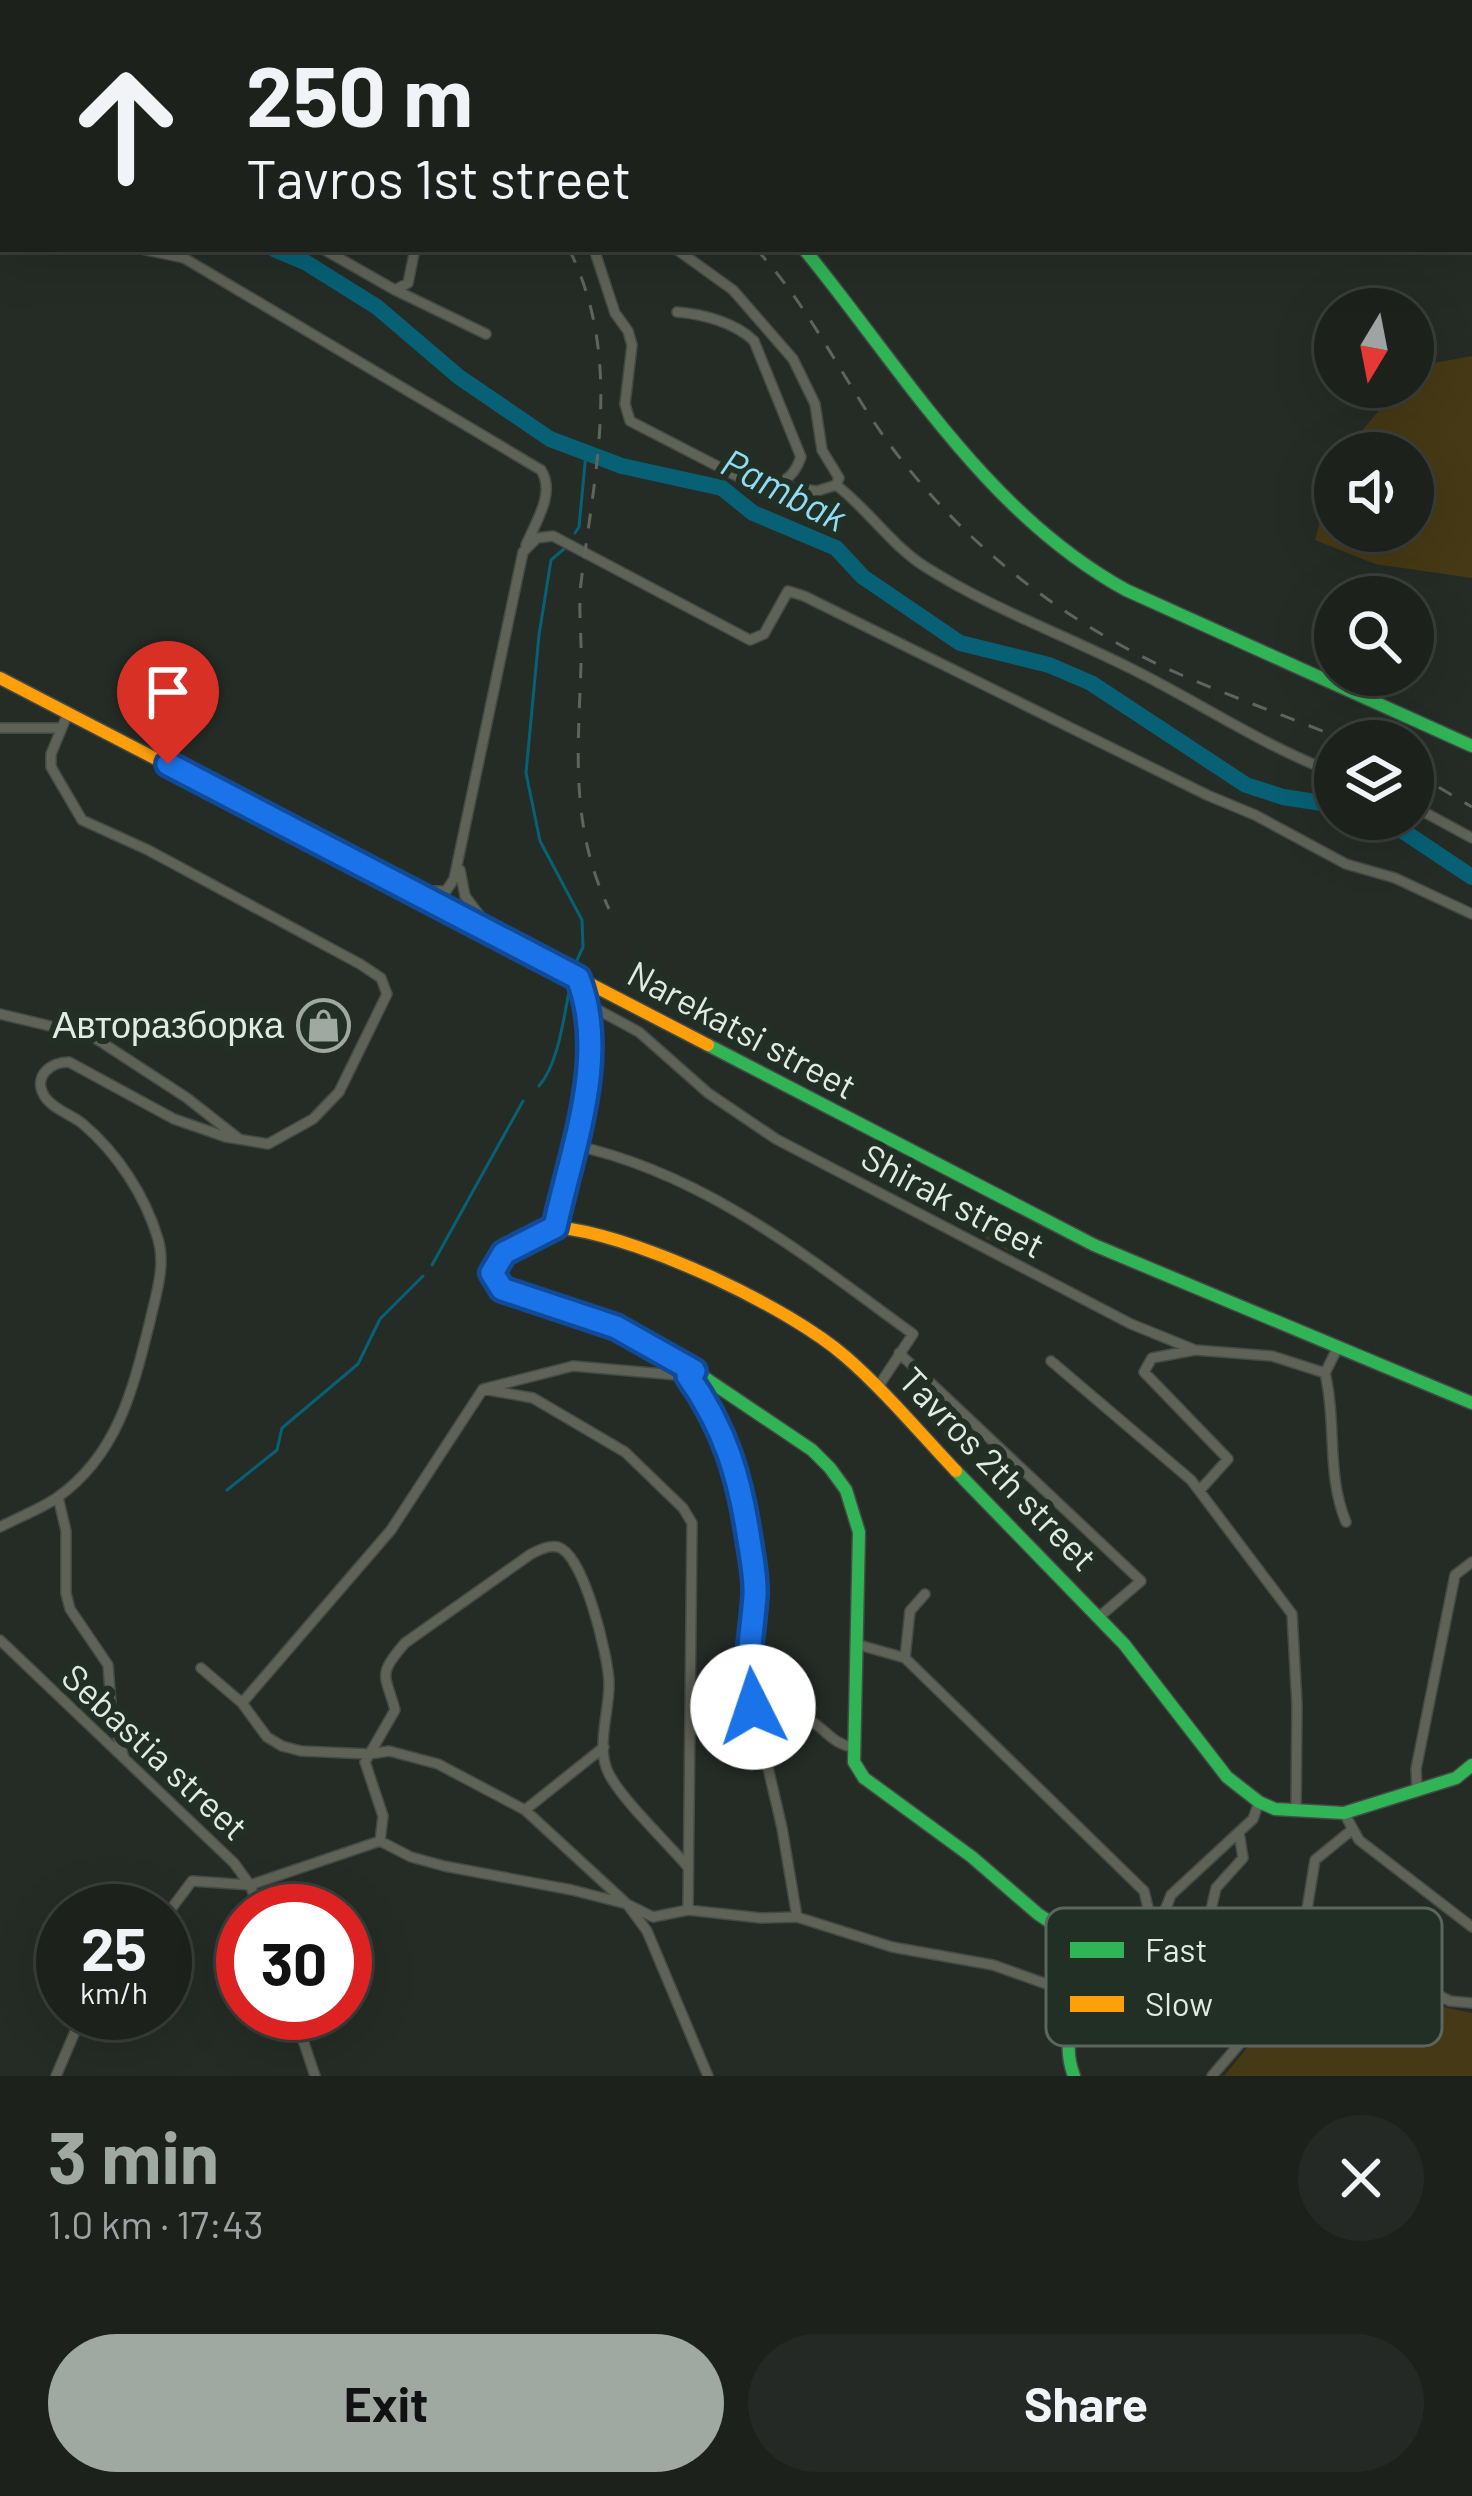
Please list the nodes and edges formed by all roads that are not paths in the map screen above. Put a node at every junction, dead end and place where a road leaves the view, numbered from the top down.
1 (154, 252) edge
2 (328, 252) edge
3 (414, 252) edge
4 (595, 252) edge
5 (680, 252) edge
6 (806, 252) edge
7 (395, 290) junction
8 (677, 312) dead end
9 (486, 334) dead end
10 (777, 485) junction
11 (836, 485) junction
12 (525, 548) junction
13 (0, 678) edge
14 (68, 713) junction
15 (0, 728) edge
16 (61, 728) junction
17 (1472, 746) edge
18 (1314, 765) edge
19 (1434, 817) edge
20 (1472, 838) edge
21 (459, 859) junction
22 (409, 890) junction
23 (1472, 914) edge
24 (497, 936) junction
25 (578, 978) junction
26 (589, 1005) junction
27 (0, 1015) edge
28 (242, 1141) junction
29 (573, 1145) junction
30 (555, 1227) junction
31 (1338, 1347) junction
32 (1195, 1350) junction
33 (899, 1353) junction
34 (1051, 1361) dead end
35 (1325, 1373) junction
36 (692, 1374) junction
37 (878, 1387) junction
38 (483, 1389) junction
39 (1472, 1403) edge
40 (1200, 1490) junction
41 (58, 1497) junction
42 (1346, 1522) dead end
43 (0, 1527) edge
44 (1472, 1562) edge
45 (925, 1594) dead end
46 (1099, 1617) junction
47 (0, 1640) edge
48 (856, 1644) junction
49 (905, 1658) junction
50 (202, 1668) dead end
51 (242, 1703) junction
52 (753, 1707) junction
53 (852, 1747) junction
54 (604, 1748) junction
55 (370, 1754) junction
56 (126, 1763) junction
57 (1472, 1765) edge
58 (1417, 1788) junction
59 (1259, 1802) junction
60 (525, 1810) junction
61 (1296, 1811) junction
62 (1344, 1813) junction
63 (1353, 1829) junction
64 (1239, 1832) junction
65 (380, 1841) junction
66 (687, 1866) junction
67 (190, 1884) edge
68 (231, 1884) edge
69 (249, 1884) edge
70 (253, 1884) edge
71 (627, 1904) junction
72 (1472, 1907) edge
73 (1150, 1908) edge
74 (1166, 1908) edge
75 (1211, 1908) edge
76 (1307, 1908) edge
77 (688, 1910) junction
78 (797, 1917) junction
79 (1046, 1919) edge
80 (1469, 1924) edge
81 (1046, 1984) edge
82 (1442, 1997) edge
83 (1472, 2002) edge
84 (71, 2040) edge
85 (303, 2040) edge
86 (1067, 2046) edge
87 (1238, 2046) edge
88 (56, 2076) edge
89 (315, 2076) edge
90 (708, 2076) edge
91 (1074, 2076) edge
92 (1212, 2076) edge

1 - 12 street
2 - 7 street
3 - 7 street
4 - 10 street
5 - 11 street
6 - 17 main road
7 - 9 street
8 - 10 street
10 - 11 street
11 - 18 street
12 - 21 street
12 - 23 street
13 - 14 main road, Narekatsi street
14 - 16 street
14 - 22 main road, Narekatsi street
15 - 16 street
16 - 28 street
19 - 20 street
21 - 22 street
21 - 24 street
22 - 24 main road, Narekatsi street
24 - 25 main road, Narekatsi street
25 - 26 street
25 - 31 main road, Narekatsi street
26 - 29 street
26 - 32 street, Shirak street
27 - 28 street
28 - 41 street
29 - 30 street
29 - 33 street
30 - 36 main road
30 - 37 main road, Tavros 2th street
31 - 35 street
31 - 39 main road, Narekatsi street
32 - 35 street, Shirak street
32 - 40 street
33 - 37 street
33 - 46 street
34 - 40 street
35 - 42 street
36 - 38 street
36 - 48 main road
36 - 52 street
37 - 46 main road, Tavros 2th street
38 - 51 street
38 - 66 street
40 - 61 street
41 - 43 street
41 - 56 street
44 - 58 street
45 - 49 street
46 - 59 main road, Tavros 2th street
47 - 56 street, Sebastia street
48 - 49 street
48 - 53 main road
49 - 73 street
50 - 51 street
51 - 55 street
52 - 53 street
52 - 78 street
53 - 79 main road
54 - 55 street
54 - 60 street
54 - 66 street
55 - 60 street
55 - 65 street
56 - 69 street, Sebastia street
57 - 58 main road
58 - 62 main road
59 - 61 main road, Tavros 2th street
59 - 64 street
60 - 71 street
61 - 62 main road, Tavros 2th street
62 - 63 street
63 - 76 street
63 - 80 street
64 - 74 street
64 - 75 street
65 - 70 street
65 - 71 street
66 - 77 street
67 - 68 street
71 - 77 street
71 - 90 street
72 - 80 street
77 - 78 street
78 - 81 street
82 - 83 street
84 - 88 street
85 - 89 street
86 - 91 main road
87 - 92 street

